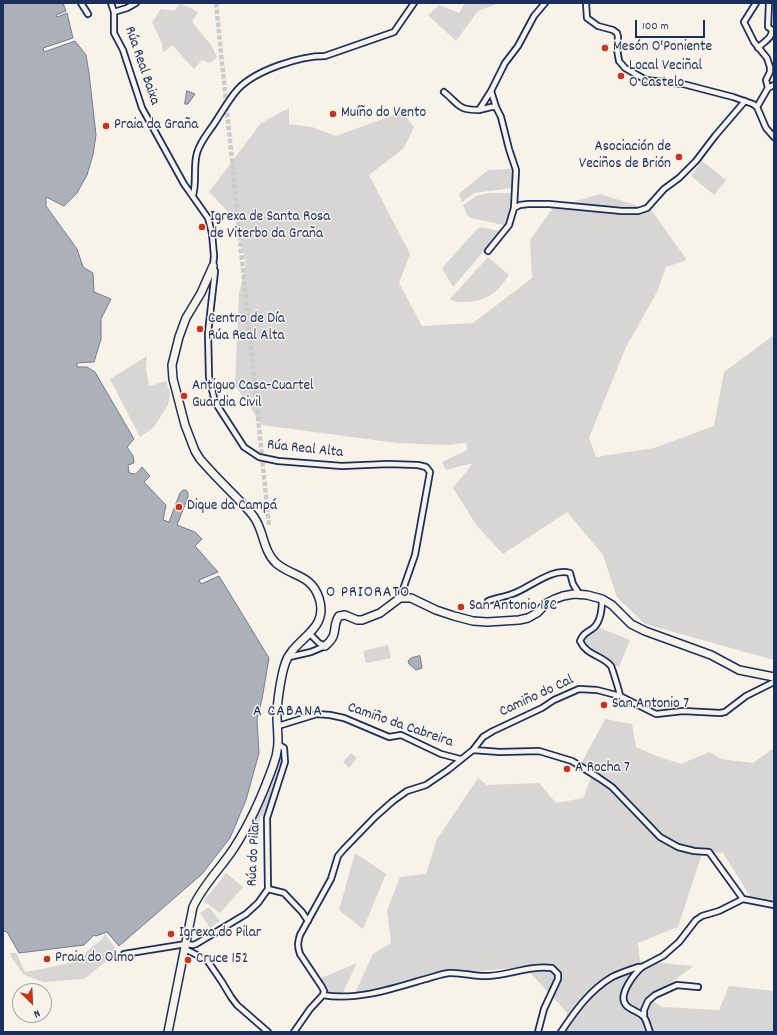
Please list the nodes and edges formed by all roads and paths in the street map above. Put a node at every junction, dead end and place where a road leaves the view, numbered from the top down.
1 (81, 3) edge
2 (111, 3) edge
3 (136, 3) edge
4 (414, 3) edge
5 (546, 3) edge
6 (586, 3) edge
7 (756, 3) edge
8 (769, 3) edge
9 (114, 12) junction
10 (88, 14) dead end
11 (773, 30) edge
12 (758, 48) junction
13 (774, 85) edge
14 (768, 88) junction
15 (491, 91) junction
16 (444, 92) dead end
17 (745, 101) junction
18 (496, 107) junction
19 (757, 107) junction
20 (479, 110) junction
21 (774, 137) edge
22 (193, 195) junction
23 (514, 208) junction
24 (488, 251) dead end
25 (213, 266) junction
26 (580, 595) junction
27 (400, 598) junction
28 (602, 599) junction
29 (488, 601) dead end
30 (310, 634) junction
31 (325, 646) junction
32 (287, 657) junction
33 (774, 677) edge
34 (774, 682) edge
35 (620, 696) junction
36 (278, 726) junction
37 (279, 745) junction
38 (473, 750) junction
39 (460, 759) junction
40 (268, 889) junction
41 (743, 899) junction
42 (774, 905) edge
43 (308, 921) junction
44 (185, 946) junction
45 (124, 954) dead end
46 (642, 967) junction
47 (698, 987) dead end
48 (323, 995) junction
49 (644, 1017) junction
50 (168, 1032) edge
51 (268, 1032) edge
52 (294, 1032) edge
53 (538, 1032) edge
54 (561, 1032) edge
55 (650, 1032) edge

1 - 10 street
2 - 9 street, Rúa Real Baixa
3 - 9 street
4 - 22 street
5 - 15 street
6 - 17 street
7 - 12 street
8 - 11 street
9 - 22 street, Rúa Real Baixa
11 - 12 street
12 - 14 street
13 - 14 street
14 - 19 street
15 - 18 street
15 - 20 street
16 - 20 street
17 - 19 street
17 - 23 street
18 - 20 street
18 - 23 street
19 - 21 street
22 - 25 street, Rúa Real Alta
23 - 24 street
25 - 27 street, Rúa Real Alta
25 - 30 street
26 - 27 street
26 - 28 street
26 - 29 street
27 - 31 street
28 - 33 street
28 - 35 street
30 - 31 street
30 - 32 street
31 - 32 street
32 - 36 street
34 - 35 street, Camiño do Cal
35 - 38 street, Camiño do Cal
36 - 37 street
36 - 39 street, Camiño da Cabreira
37 - 40 street, Rúa do Pilar
37 - 44 street
38 - 39 street, Camiño da Cabreira
38 - 41 street, Camiño da Cabreira
39 - 43 street
40 - 43 street
40 - 44 street, Rúa do Pilar
41 - 42 street
41 - 46 street
43 - 48 street
44 - 45 street, Rúa do Pilar
44 - 50 street
44 - 51 street
46 - 49 street
46 - 54 street
47 - 49 street
48 - 52 street
48 - 53 street
49 - 55 street

